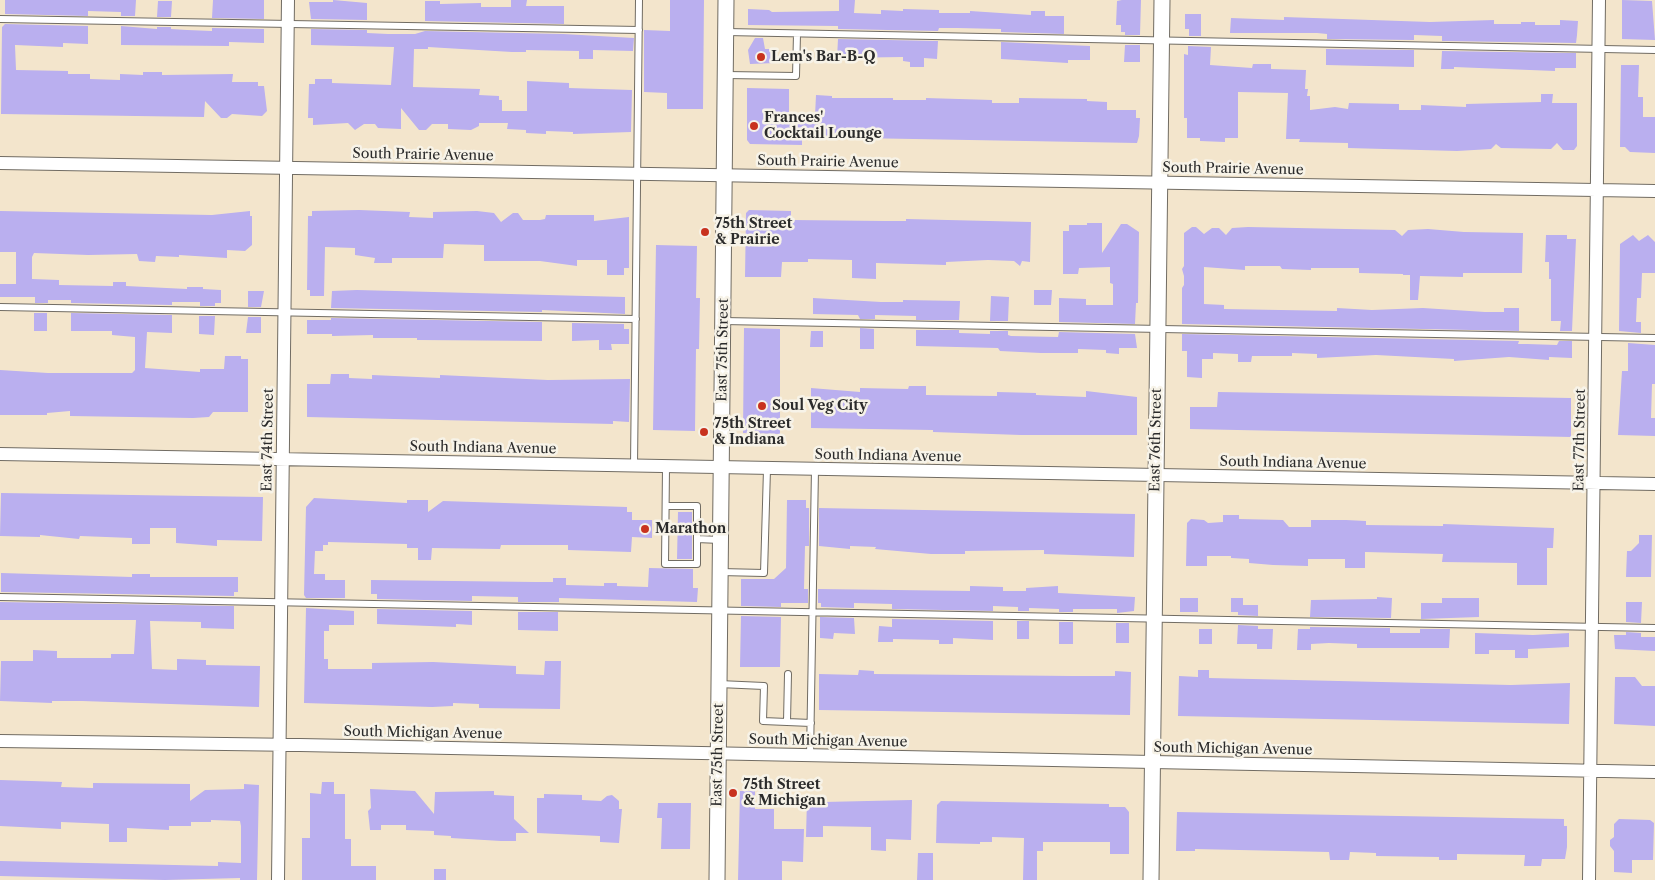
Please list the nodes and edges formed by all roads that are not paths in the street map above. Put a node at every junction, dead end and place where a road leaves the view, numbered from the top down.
1 (288, 0) edge
2 (639, 0) edge
3 (726, 0) edge
4 (1162, 0) edge
5 (1599, 0) edge
6 (0, 19) edge
7 (288, 24) junction
8 (639, 30) junction
9 (726, 32) junction
10 (797, 34) junction
11 (1161, 40) junction
12 (1598, 49) junction
13 (1655, 50) edge
14 (726, 75) junction
15 (0, 163) edge
16 (286, 168) junction
17 (637, 174) junction
18 (725, 175) junction
19 (1159, 183) junction
20 (1597, 190) junction
21 (1655, 191) edge
22 (0, 307) edge
23 (284, 311) junction
24 (636, 318) junction
25 (723, 321) junction
26 (1158, 329) junction
27 (1596, 336) junction
28 (1655, 338) edge
29 (0, 454) edge
30 (283, 460) junction
31 (634, 466) junction
32 (666, 467) junction
33 (721, 468) junction
34 (767, 469) junction
35 (815, 469) junction
36 (1156, 475) junction
37 (1595, 483) junction
38 (1655, 484) edge
39 (666, 506) junction
40 (697, 539) junction
41 (721, 540) junction
42 (720, 572) junction
43 (0, 597) edge
44 (281, 603) junction
45 (720, 610) junction
46 (813, 612) junction
47 (1154, 618) junction
48 (1592, 627) junction
49 (1655, 628) edge
50 (788, 674) dead end
51 (719, 684) junction
52 (787, 722) junction
53 (811, 722) junction
54 (0, 741) edge
55 (280, 744) junction
56 (718, 754) junction
57 (810, 756) junction
58 (1152, 762) junction
59 (1590, 771) junction
60 (1655, 772) edge
61 (278, 880) edge
62 (717, 880) edge
63 (1151, 880) edge
64 (1589, 880) edge

1 - 7 street, East 74th Street
2 - 8 lane
3 - 9 street, East 75th Street
4 - 11 street, East 76th Street
5 - 12 street, East 77th Street
6 - 7 lane
7 - 8 lane
7 - 16 street, East 74th Street
8 - 17 lane
9 - 10 lane
9 - 14 street, East 75th Street
10 - 11 lane
10 - 14 lane
11 - 12 lane
11 - 19 street, East 76th Street
12 - 13 lane
12 - 20 street, East 77th Street
14 - 18 street, East 75th Street
15 - 16 street, South Prairie Avenue
16 - 17 street, South Prairie Avenue
16 - 23 street, East 74th Street
17 - 18 street, South Prairie Avenue
17 - 24 lane
18 - 19 street, South Prairie Avenue
18 - 25 street, East 75th Street
19 - 20 street, South Prairie Avenue
19 - 26 street, East 76th Street
20 - 21 street, South Prairie Avenue
20 - 27 street, East 77th Street
22 - 23 lane
23 - 24 lane
23 - 30 street, East 74th Street
24 - 31 lane
25 - 26 lane
25 - 33 street, East 75th Street
26 - 27 lane
26 - 36 street, East 76th Street
27 - 28 lane
27 - 37 street, East 77th Street
29 - 30 street, South Indiana Avenue
30 - 31 street, South Indiana Avenue
30 - 44 street, East 74th Street
31 - 32 street, South Indiana Avenue
32 - 33 street, South Indiana Avenue
32 - 39 lane
33 - 34 street, South Indiana Avenue
33 - 41 street, East 75th Street
34 - 35 street, South Indiana Avenue
34 - 42 lane
35 - 36 street, South Indiana Avenue
35 - 46 lane
36 - 37 street, South Indiana Avenue
36 - 47 street, East 76th Street
37 - 38 street, South Indiana Avenue
37 - 48 street, East 77th Street
39 - 40 lane
39 - 40 lane
40 - 41 lane
41 - 42 street, East 75th Street
42 - 45 street, East 75th Street
43 - 44 lane
44 - 45 lane
44 - 55 street, East 74th Street
45 - 46 lane
45 - 51 street, East 75th Street
46 - 47 lane
46 - 53 lane
47 - 48 lane
47 - 58 street, East 76th Street
48 - 49 lane
48 - 59 street, East 77th Street
50 - 52 lane
51 - 52 lane
51 - 56 street, East 75th Street
52 - 53 lane
53 - 57 lane
54 - 55 street, South Michigan Avenue
55 - 56 street, South Michigan Avenue
55 - 61 street, East 74th Street
56 - 57 street, South Michigan Avenue
56 - 62 street, East 75th Street
57 - 58 street, South Michigan Avenue
58 - 59 street, South Michigan Avenue
58 - 63 street, East 76th Street
59 - 60 street, South Michigan Avenue
59 - 64 street, East 77th Street

